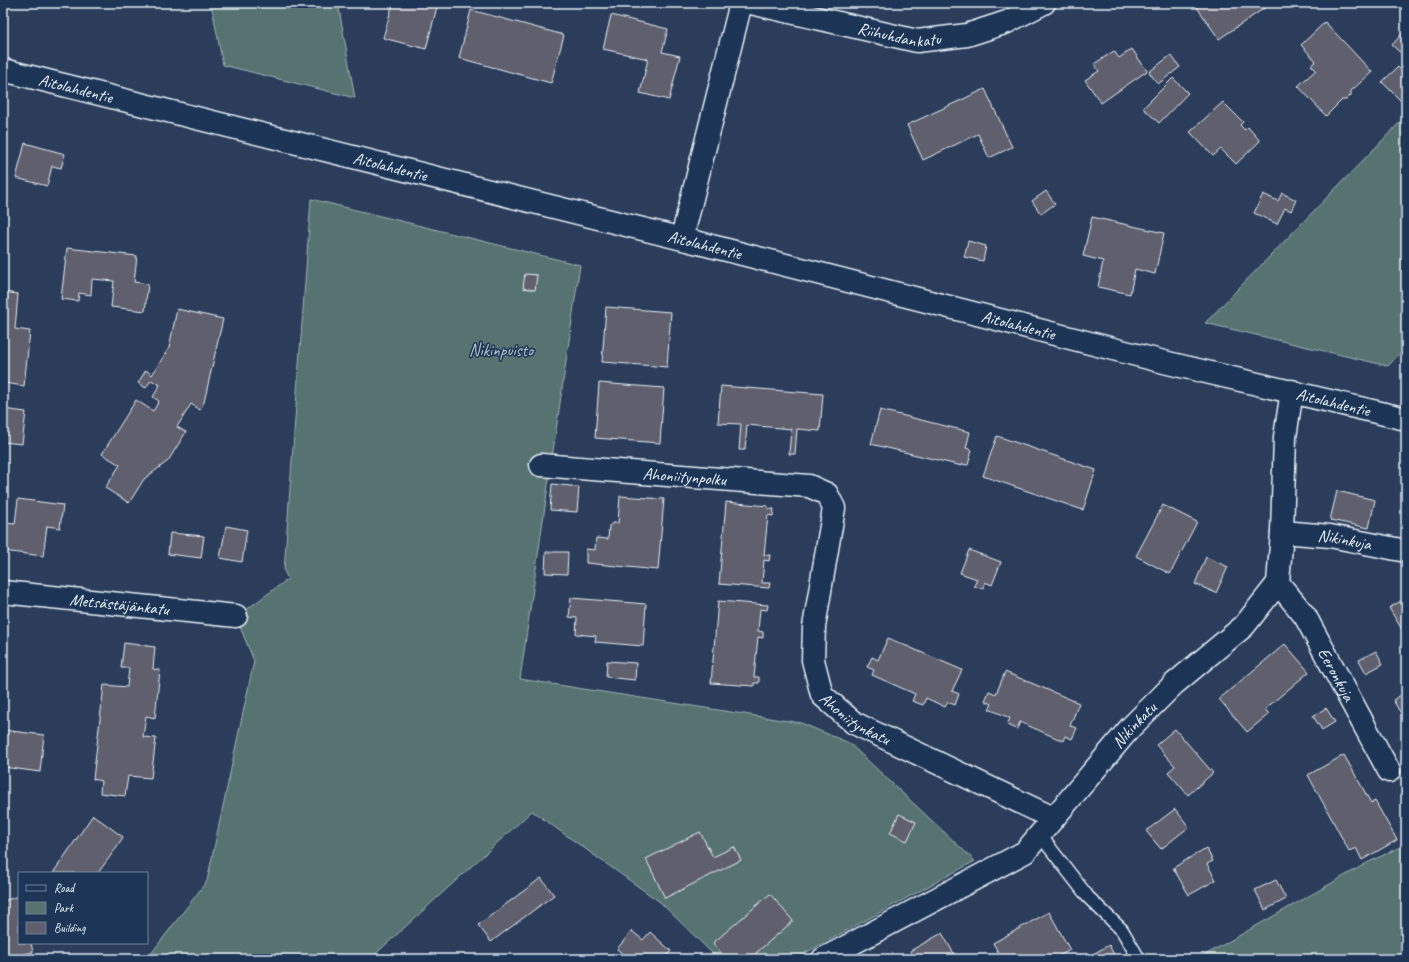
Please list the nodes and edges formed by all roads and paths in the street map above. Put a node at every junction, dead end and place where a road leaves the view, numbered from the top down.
1 (740, 3) edge
2 (751, 3) edge
3 (1044, 3) edge
4 (3, 70) edge
5 (682, 238) junction
6 (1292, 391) junction
7 (1406, 419) edge
8 (541, 465) dead end
9 (827, 494) joint
10 (1282, 532) junction
11 (1406, 551) edge
12 (1278, 583) junction
13 (3, 592) edge
14 (236, 616) dead end
15 (1389, 771) dead end
16 (1053, 818) junction
17 (1040, 835) junction
18 (823, 959) edge
19 (1139, 959) edge

1 - 5 street
2 - 3 street, Riihuhdankatu
4 - 5 street, Aitolahdentie
5 - 6 street, Aitolahdentie
6 - 7 street, Aitolahdentie
6 - 10 street
8 - 9 street, Ahoniitynpolku
9 - 16 street, Ahoniitynkatu
10 - 11 street, Nikinkuja
10 - 12 street
12 - 15 street, Eeronkuja
12 - 16 street, Nikinkatu
13 - 14 street, Metsästäjänkatu
16 - 17 street, Nikinkatu
17 - 18 street, Nikinkatu
17 - 19 lane

